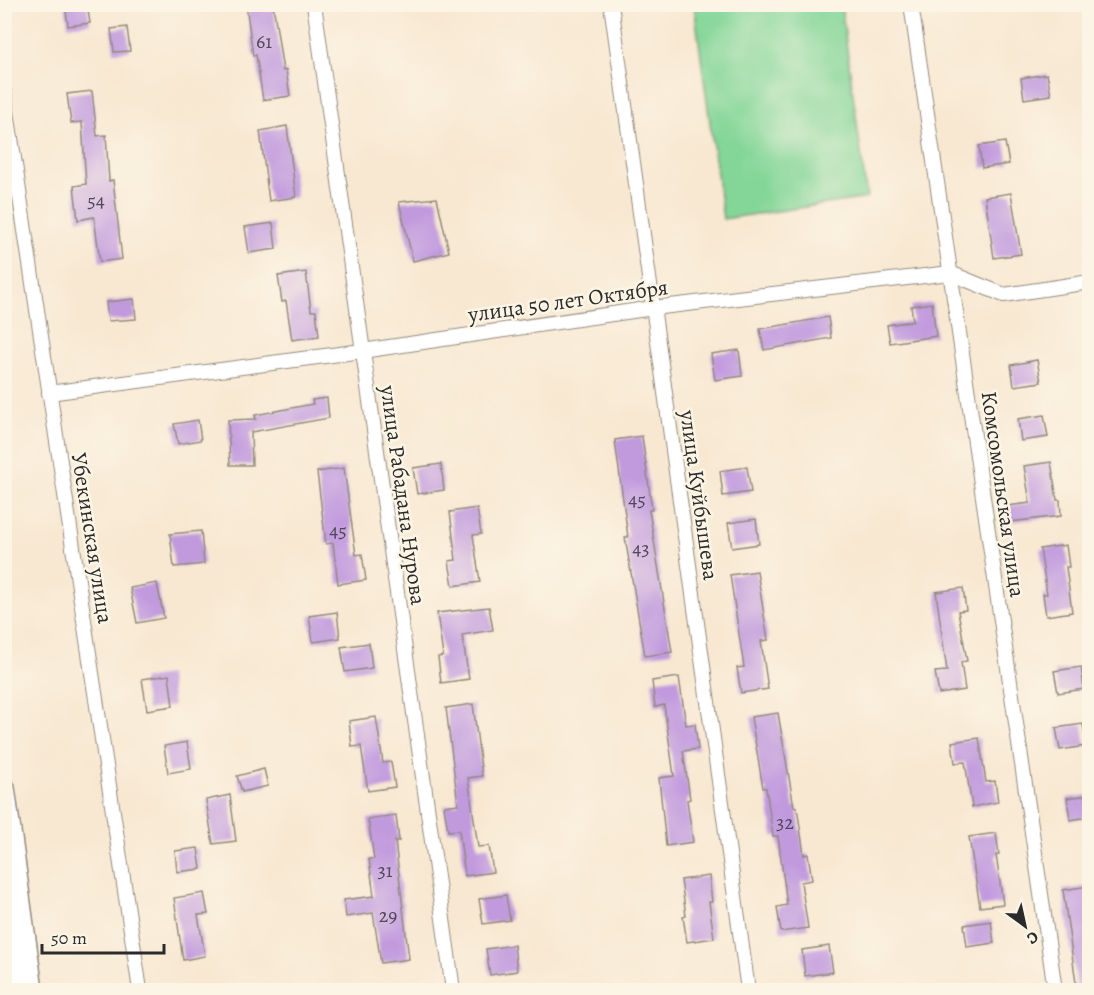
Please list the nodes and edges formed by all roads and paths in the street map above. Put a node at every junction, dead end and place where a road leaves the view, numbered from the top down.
1 (314, 4) edge
2 (611, 4) edge
3 (911, 4) edge
4 (4, 92) edge
5 (950, 273) junction
6 (1089, 282) edge
7 (653, 308) junction
8 (362, 351) junction
9 (50, 393) junction
10 (4, 788) edge
11 (4, 916) edge
12 (15, 990) edge
13 (32, 990) edge
14 (140, 990) edge
15 (453, 990) edge
16 (748, 990) edge
17 (1055, 990) edge

1 - 8 street, улица Рабадана Нурова
2 - 7 street, улица Куйбышева
3 - 5 street, Комсомольская улица
4 - 9 street, Убекинская улица
5 - 6 street, улица 50 лет Октября
5 - 7 street, улица 50 лет Октября
5 - 17 street, Комсомольская улица
7 - 8 street, улица 50 лет Октября
7 - 16 street, улица Куйбышева
8 - 9 street, улица 50 лет Октября
8 - 15 street, улица Рабадана Нурова
9 - 14 street, Убекинская улица
10 - 13 highway
11 - 12 highway

